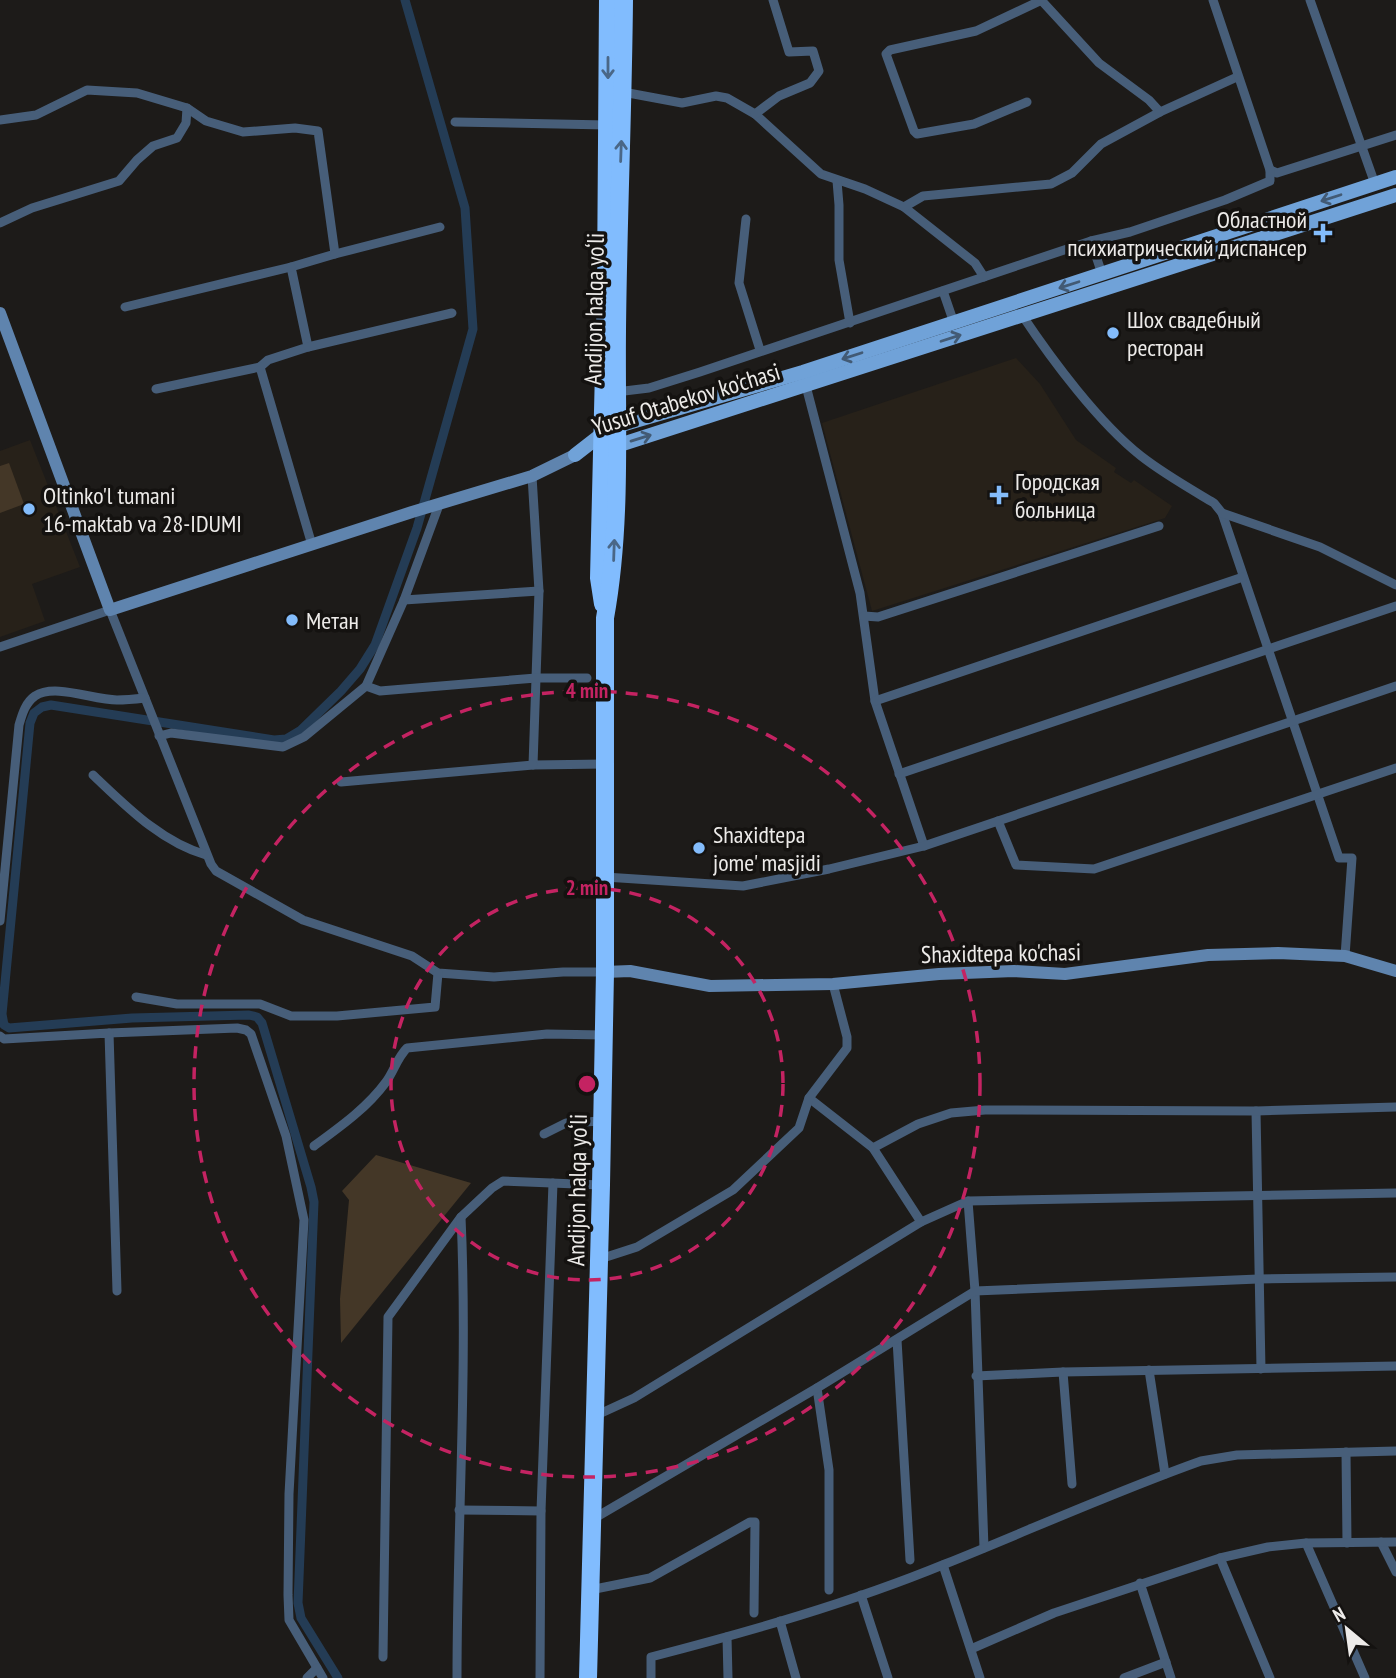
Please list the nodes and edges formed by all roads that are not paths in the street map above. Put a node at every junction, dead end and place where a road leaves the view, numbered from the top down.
1 (608, 0) edge
2 (624, 0) edge
3 (773, 0) edge
4 (1042, 0) edge
5 (1213, 0) edge
6 (1310, 0) edge
7 (1237, 77) junction
8 (623, 92) junction
9 (1027, 102) dead end
10 (187, 108) junction
11 (1160, 112) junction
12 (755, 114) junction
13 (0, 120) edge
14 (455, 122) dead end
15 (607, 125) junction
16 (1396, 135) edge
17 (1361, 146) junction
18 (1270, 170) junction
19 (1396, 177) edge
20 (837, 181) junction
21 (1375, 184) junction
22 (1396, 195) edge
23 (904, 207) junction
24 (746, 219) dead end
25 (0, 223) edge
26 (440, 227) dead end
27 (1091, 241) junction
28 (335, 254) junction
29 (291, 267) junction
30 (1102, 274) junction
31 (984, 277) junction
32 (943, 291) junction
33 (125, 307) dead end
34 (452, 313) dead end
35 (1022, 315) junction
36 (1, 317) edge
37 (850, 323) junction
38 (954, 323) junction
39 (308, 347) junction
40 (760, 351) junction
41 (260, 367) junction
42 (806, 386) junction
43 (156, 389) dead end
44 (617, 392) junction
45 (609, 439) junction
46 (575, 455) joint
47 (532, 476) junction
48 (436, 506) junction
49 (1222, 513) junction
50 (1159, 526) dead end
51 (312, 545) junction
52 (1243, 577) junction
53 (1396, 585) edge
54 (539, 591) junction
55 (404, 600) junction
56 (1396, 606) edge
57 (110, 610) junction
58 (863, 616) junction
59 (0, 647) edge
60 (1268, 650) junction
61 (536, 678) junction
62 (587, 678) dead end
63 (366, 686) junction
64 (1396, 686) edge
65 (875, 701) junction
66 (146, 702) junction
67 (1291, 722) junction
68 (158, 733) junction
69 (605, 764) junction
70 (533, 765) junction
71 (1396, 768) edge
72 (899, 774) junction
73 (93, 775) dead end
74 (341, 782) dead end
75 (1316, 795) junction
76 (998, 821) junction
77 (924, 846) junction
78 (206, 855) junction
79 (605, 877) junction
80 (0, 921) edge
81 (1345, 956) junction
82 (1396, 971) edge
83 (605, 972) junction
84 (438, 973) junction
85 (832, 984) junction
86 (136, 997) dead end
87 (109, 1033) junction
88 (604, 1035) junction
89 (0, 1036) edge
90 (809, 1098) junction
91 (1396, 1107) edge
92 (1256, 1111) junction
93 (602, 1121) junction
94 (544, 1134) dead end
95 (314, 1146) dead end
96 (873, 1148) junction
97 (553, 1182) junction
98 (601, 1185) junction
99 (1396, 1193) edge
100 (1257, 1195) junction
101 (968, 1201) junction
102 (461, 1217) junction
103 (921, 1222) junction
104 (600, 1259) junction
105 (1396, 1277) edge
106 (1258, 1279) junction
107 (975, 1291) junction
108 (117, 1292) dead end
109 (897, 1340) junction
110 (1396, 1366) edge
111 (1261, 1369) junction
112 (1149, 1370) junction
113 (1063, 1372) junction
114 (976, 1376) junction
115 (817, 1388) junction
116 (597, 1415) junction
117 (1396, 1451) edge
118 (1346, 1452) junction
119 (1165, 1474) junction
120 (1072, 1484) dead end
121 (459, 1510) junction
122 (541, 1511) junction
123 (591, 1520) junction
124 (1381, 1542) junction
125 (1396, 1542) edge
126 (1306, 1543) junction
127 (1347, 1543) junction
128 (984, 1548) junction
129 (1220, 1558) junction
130 (910, 1560) dead end
131 (943, 1565) junction
132 (1396, 1572) edge
133 (1140, 1583) junction
134 (590, 1590) junction
135 (829, 1590) dead end
136 (861, 1595) junction
137 (754, 1613) dead end
138 (780, 1621) junction
139 (727, 1637) junction
140 (971, 1649) junction
141 (383, 1657) dead end
142 (1166, 1662) junction
143 (317, 1668) junction
144 (307, 1678) edge
145 (323, 1678) edge
146 (457, 1678) edge
147 (540, 1678) edge
148 (588, 1678) edge
149 (651, 1678) edge
150 (728, 1678) edge
151 (796, 1678) edge
152 (888, 1678) edge
153 (980, 1678) edge
154 (1124, 1678) edge
155 (1171, 1678) edge
156 (1270, 1678) edge
157 (1365, 1678) edge

1 -> 15 highway, Andijon halqa yo‘li
2 - 8 highway, Andijon halqa yo‘li
3 - 12 street
4 - 9 street
4 - 11 street
5 - 7 street
6 - 17 street
7 - 11 street
7 - 18 street
8 - 12 street
44 -> 8 highway, Andijon halqa yo‘li
10 - 13 street
10 - 25 street
10 - 28 street
11 - 23 street
12 - 20 street
14 - 15 street
15 - 45 highway, Andijon halqa yo‘li
16 - 17 street
17 - 18 street
17 - 21 street
18 - 27 street
19 - 21 main road, Yusuf Otabekov ko'chasi
20 - 23 street
20 - 37 street
21 -> 30 main road, Yusuf Otabekov ko'chasi
22 - 35 main road, Yusuf Otabekov ko'chasi
23 - 31 street
24 - 40 street
26 - 28 street
27 - 30 street
27 - 31 street
28 - 29 street
29 - 33 street
29 - 39 street
30 -> 38 main road, Yusuf Otabekov ko'chasi
31 - 32 street
32 - 37 street
32 - 38 street
34 - 39 street
42 -> 35 main road, Yusuf Otabekov ko'chasi
35 - 49 street
36 - 57 street
37 - 40 street
38 -> 45 main road, Yusuf Otabekov ko'chasi
39 - 41 street
40 - 44 street
41 - 43 street
41 - 51 street
45 -> 42 main road, Yusuf Otabekov ko'chasi
42 - 58 street
44 - 45 highway, Andijon halqa yo‘li
45 - 46 main road, Yusuf Otabekov ko'chasi
45 - 69 highway, Andijon halqa yo‘li
46 - 47 street
47 - 48 street
47 - 54 street
48 - 51 street
48 - 55 street
49 - 52 street
49 - 53 street
50 - 58 street
51 - 57 street
52 - 60 street
52 - 65 street
54 - 55 street
54 - 61 street
55 - 63 street
56 - 60 street
57 - 59 street
57 - 66 street
58 - 65 street
60 - 67 street
60 - 72 street
61 - 62 street
61 - 63 street
61 - 70 street
63 - 68 street
64 - 67 street
65 - 72 street
66 - 68 street
66 - 80 street
67 - 75 street
67 - 76 street
68 - 78 street
69 - 70 street
69 - 79 highway, Andijon halqa yo‘li
70 - 74 street
71 - 75 street
72 - 77 street
73 - 78 street
75 - 76 street
75 - 81 street
76 - 77 street
77 - 79 street
78 - 84 street
79 - 83 highway, Andijon halqa yo‘li
81 - 82 street, Shaxidtepa ko'chasi
81 - 85 street, Shaxidtepa ko'chasi
83 - 84 street
83 - 85 street, Shaxidtepa ko'chasi
83 - 88 highway, Andijon halqa yo‘li
84 - 86 street
85 - 90 street
87 - 89 street
87 - 108 street
87 - 143 street
88 - 93 highway, Andijon halqa yo‘li
88 - 95 street
90 - 96 street
90 - 104 street
91 - 92 street
92 - 96 street
92 - 100 street
93 - 94 street
93 - 98 highway, Andijon halqa yo‘li
96 - 103 street
97 - 98 street
97 - 102 street
97 - 122 street
98 - 104 highway, Andijon halqa yo‘li
99 - 100 street
100 - 101 street
100 - 106 street
101 - 103 street
101 - 107 street
102 - 121 street
102 - 141 street
103 - 116 street
104 - 116 highway, Andijon halqa yo‘li
105 - 106 street
106 - 107 street
106 - 111 street
107 - 109 street
107 - 114 street
109 - 115 street
109 - 130 street
110 - 111 street
111 - 112 street
112 - 113 street
112 - 119 street
113 - 114 street
113 - 120 street
114 - 128 street
115 - 123 street
115 - 135 street
116 - 123 highway, Andijon halqa yo‘li
117 - 118 street
118 - 119 street
118 - 127 street
119 - 128 street
121 - 122 street
121 - 146 street
122 - 147 street
123 - 134 highway, Andijon halqa yo‘li
124 - 125 street
124 - 127 street
124 - 132 street
126 - 127 street
126 - 129 street
126 - 157 street
128 - 131 street
129 - 133 street
129 - 156 street
131 - 136 street
131 - 140 street
133 - 140 street
133 - 142 street
134 - 137 street
134 - 148 highway, Andijon halqa yo‘li
136 - 138 street
136 - 152 street
138 - 139 street
138 - 151 street
139 - 149 street
139 - 150 street
140 - 153 street
142 - 154 street
142 - 155 street
143 - 144 street
143 - 145 street

